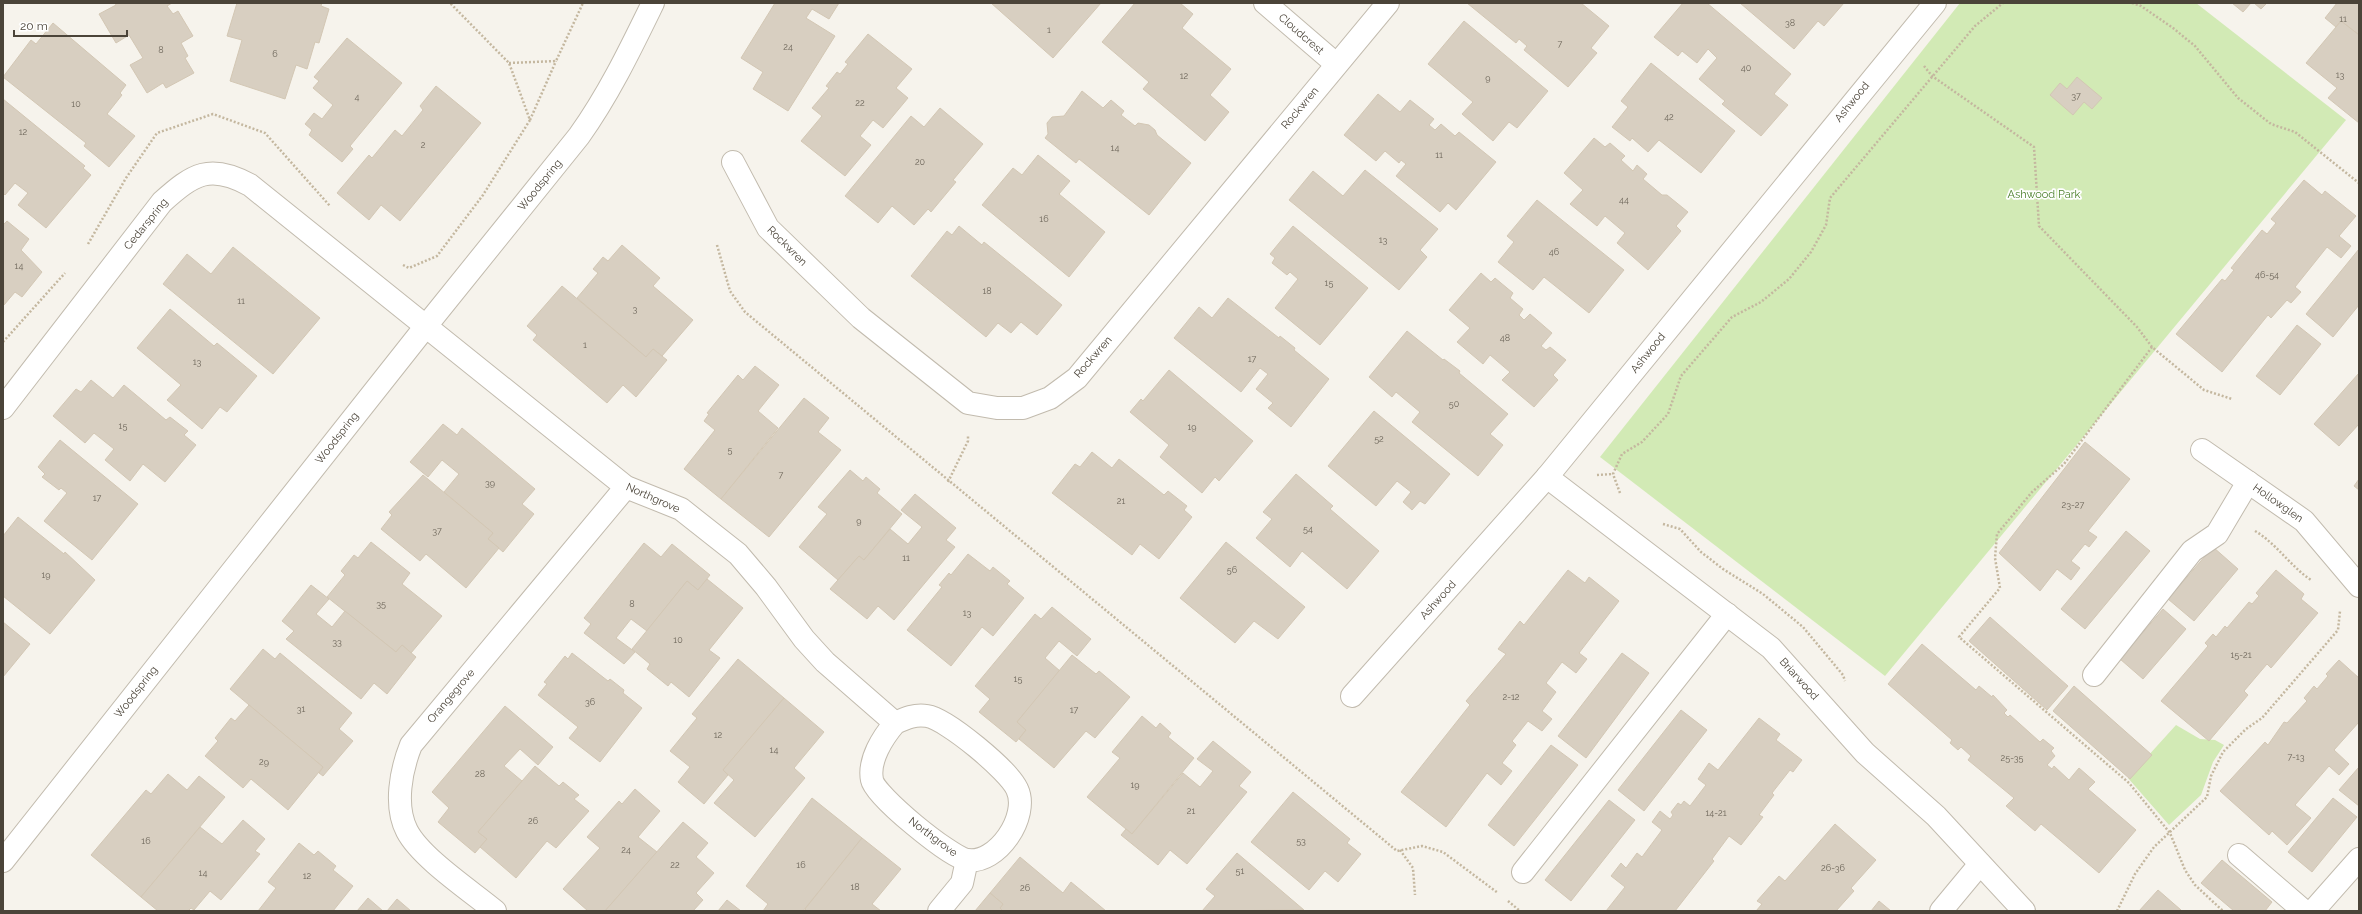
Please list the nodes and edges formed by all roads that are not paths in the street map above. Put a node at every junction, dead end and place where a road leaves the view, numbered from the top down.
1 (653, 3) edge
2 (1265, 3) edge
3 (1388, 3) edge
4 (1935, 3) edge
5 (1336, 64) junction
6 (733, 162) dead end
7 (426, 326) junction
8 (3, 408) edge
9 (2202, 450) dead end
10 (1547, 477) junction
11 (2248, 482) junction
12 (626, 487) junction
13 (2359, 586) edge
14 (1727, 614) junction
15 (2094, 675) dead end
16 (1352, 696) dead end
17 (895, 723) junction
18 (2240, 855) dead end
19 (2359, 859) edge
20 (967, 860) junction
21 (3, 861) edge
22 (1980, 864) junction
23 (1523, 872) dead end
24 (496, 911) edge
25 (939, 911) edge
26 (1941, 911) edge
27 (2024, 911) edge
28 (2304, 911) edge
29 (2313, 911) edge

1 - 7 street, Woodspring
2 - 5 street, Cloudcrest
3 - 5 street, Rockwren
4 - 10 street, Ashwood
5 - 6 street, Rockwren
7 - 8 street, Cedarspring
7 - 12 street, Northgrove
7 - 21 street, Woodspring
9 - 11 street, Hollowglen
10 - 14 street, Briarwood
10 - 16 street, Ashwood
11 - 13 street, Hollowglen
11 - 15 street
12 - 17 street, Northgrove
12 - 24 street, Orangegrove
14 - 22 street, Briarwood
14 - 23 street
17 - 20 street, Northgrove
17 - 20 street, Northgrove
18 - 28 street
19 - 29 street
20 - 25 street
22 - 26 street
22 - 27 street, Briarwood

